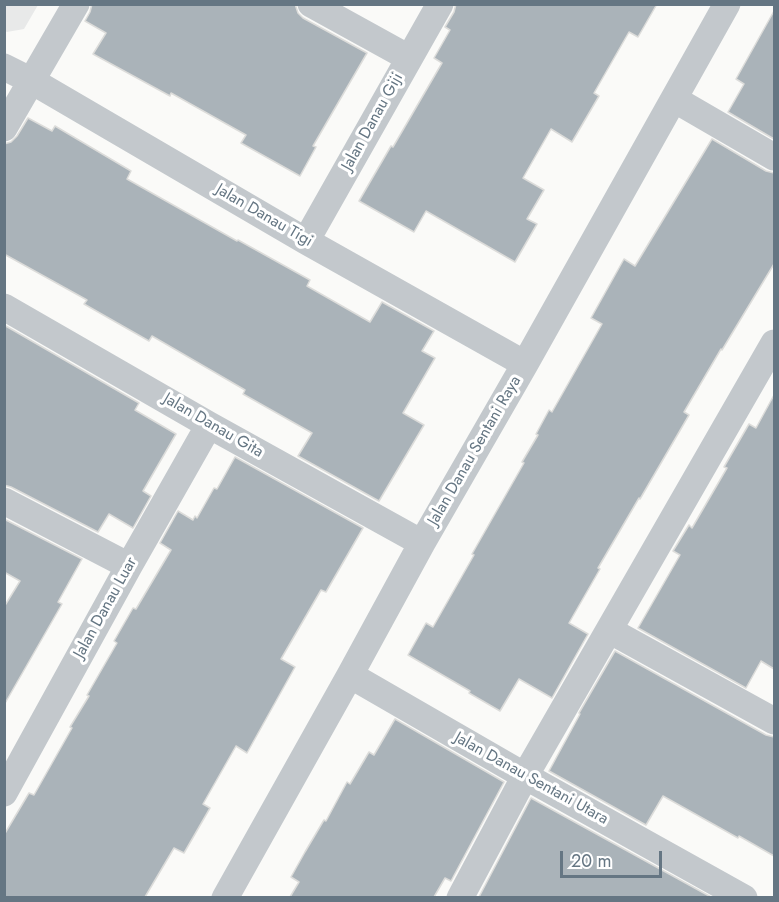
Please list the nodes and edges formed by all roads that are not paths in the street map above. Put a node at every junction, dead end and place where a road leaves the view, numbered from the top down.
1 (76, 4) edge
2 (311, 4) edge
3 (440, 4) edge
4 (727, 4) edge
5 (409, 58) junction
6 (4, 67) edge
7 (32, 81) junction
8 (674, 99) junction
9 (4, 128) edge
10 (774, 157) edge
11 (306, 241) junction
12 (4, 307) edge
13 (774, 343) edge
14 (525, 364) junction
15 (765, 383) edge
16 (209, 425) junction
17 (4, 501) edge
18 (422, 543) junction
19 (129, 566) junction
20 (609, 630) junction
21 (350, 675) junction
22 (774, 721) edge
23 (525, 776) junction
24 (4, 793) edge
25 (225, 897) edge
26 (460, 897) edge
27 (744, 897) edge

1 - 7 street
2 - 5 street
3 - 5 street, Jalan Danau Giji
4 - 8 street, Jalan Danau Sentani Raya
5 - 11 street, Jalan Danau Giji
6 - 7 street, Jalan Danau Tigi
7 - 9 street
7 - 11 street, Jalan Danau Tigi
8 - 10 street
8 - 14 street, Jalan Danau Sentani Raya
11 - 14 street, Jalan Danau Tigi
12 - 16 street, Jalan Danau Gita
13 - 15 street
14 - 18 street, Jalan Danau Sentani Raya
15 - 20 street
16 - 18 street, Jalan Danau Gita
16 - 19 street, Jalan Danau Luar
17 - 19 street
18 - 21 street, Jalan Danau Sentani Raya
19 - 24 street, Jalan Danau Luar
20 - 22 street
20 - 23 street
21 - 23 street, Jalan Danau Sentani Utara
21 - 25 street, Jalan Danau Sentani Raya
23 - 26 street
23 - 27 street, Jalan Danau Sentani Utara

